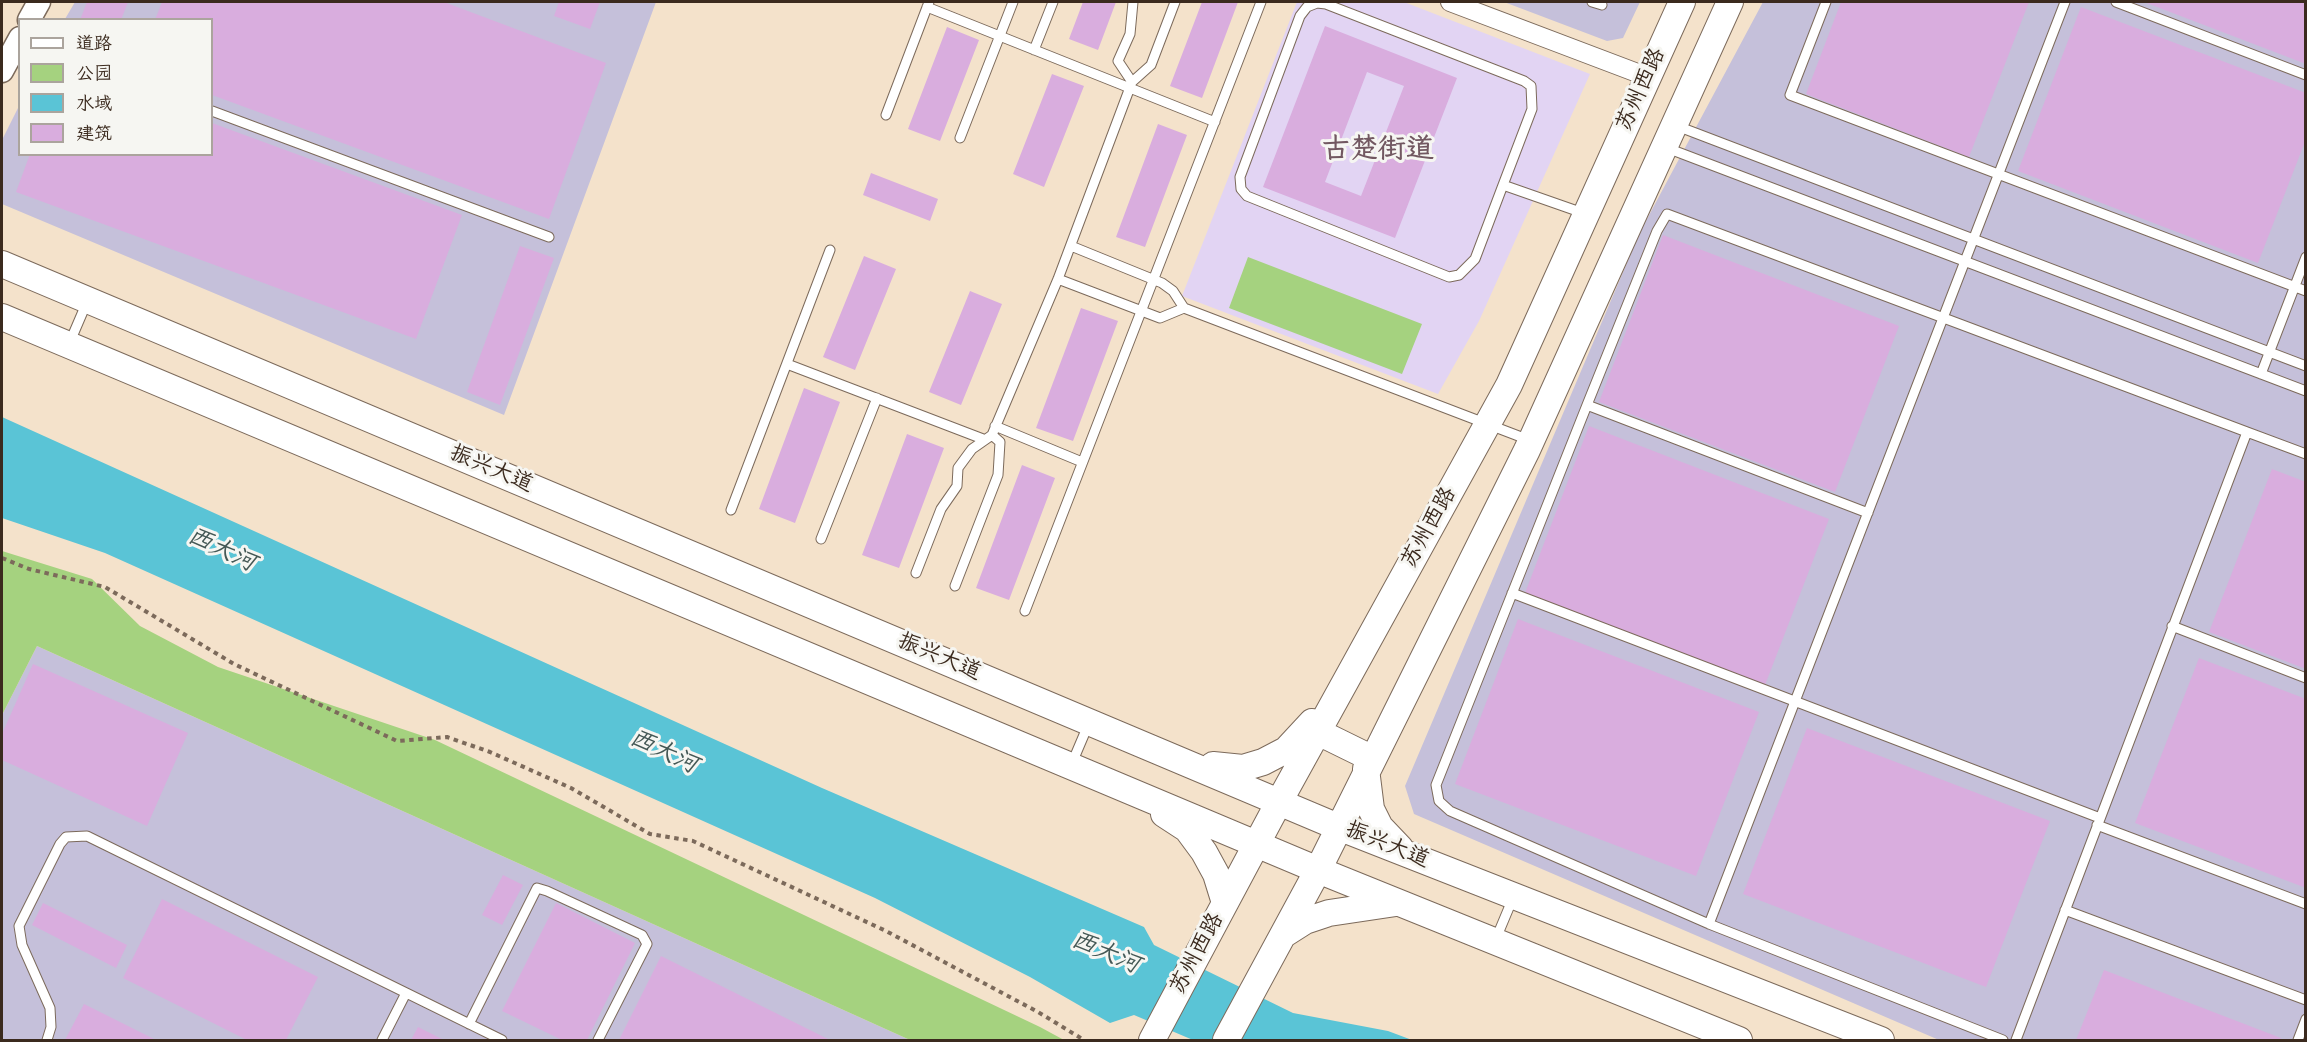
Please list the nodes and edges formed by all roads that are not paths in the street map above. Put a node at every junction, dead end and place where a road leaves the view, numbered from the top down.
1 (39, 2) edge
2 (1013, 2) edge
3 (1053, 2) edge
4 (1133, 2) edge
5 (1175, 2) edge
6 (1261, 2) edge
7 (1450, 2) edge
8 (1592, 2) edge
9 (1682, 2) edge
10 (1730, 2) edge
11 (1826, 2) edge
12 (2065, 2) edge
13 (2116, 2) edge
14 (928, 4) edge
15 (1602, 5) dead end
16 (30, 18) edge
17 (999, 36) junction
18 (18, 40) edge
19 (1034, 50) junction
20 (2, 71) edge
21 (2306, 75) edge
22 (1648, 77) junction
23 (1131, 85) junction
24 (213, 111) edge
25 (886, 116) dead end
26 (1215, 122) junction
27 (1669, 136) junction
28 (960, 138) dead end
29 (1999, 174) junction
30 (1503, 185) junction
31 (1585, 214) junction
32 (549, 237) dead end
33 (1974, 239) junction
34 (1071, 246) junction
35 (830, 250) dead end
36 (2306, 258) edge
37 (1965, 261) junction
38 (2, 264) edge
39 (1058, 279) junction
40 (1154, 279) junction
41 (2294, 287) junction
42 (2306, 291) edge
43 (88, 300) junction
44 (1184, 308) junction
45 (1140, 313) junction
46 (2, 316) edge
47 (1942, 319) junction
48 (68, 345) junction
49 (2269, 352) junction
50 (787, 364) junction
51 (2306, 366) edge
52 (2261, 374) junction
53 (2306, 391) edge
54 (877, 398) junction
55 (1587, 405) junction
56 (1487, 424) junction
57 (2247, 432) junction
58 (990, 434) junction
59 (1531, 440) junction
60 (2306, 454) edge
61 (1082, 462) junction
62 (731, 510) dead end
63 (1868, 513) junction
64 (821, 539) dead end
65 (915, 573) dead end
66 (955, 586) dead end
67 (1512, 593) junction
68 (1025, 611) dead end
69 (2172, 626) junction
70 (2306, 678) edge
71 (1339, 693) junction
72 (1795, 701) junction
73 (1089, 722) junction
74 (1318, 732) junction
75 (1167, 754) junction
76 (1368, 764) junction
77 (1071, 765) junction
78 (1126, 789) junction
79 (1279, 802) junction
80 (2098, 821) junction
81 (1338, 827) junction
82 (1256, 843) junction
83 (1404, 853) junction
84 (1318, 870) junction
85 (1514, 896) junction
86 (1399, 902) junction
87 (2306, 904) edge
88 (2065, 910) junction
89 (1220, 912) junction
90 (1709, 924) junction
91 (1494, 941) junction
92 (1277, 946) junction
93 (406, 993) junction
94 (2306, 1000) edge
95 (2306, 1019) edge
96 (469, 1024) junction
97 (47, 1041) edge
98 (382, 1041) edge
99 (502, 1041) edge
100 (598, 1041) edge
101 (1152, 1041) edge
102 (1226, 1041) edge
103 (1739, 1041) edge
104 (1881, 1041) edge
105 (2002, 1041) edge
106 (2016, 1041) edge
107 (2298, 1041) edge

1 - 16 street
2 - 17 lane
3 - 19 lane
4 - 23 lane
5 - 23 lane
6 - 26 lane
7 - 22 street
8 - 15 lane
9 - 22 main road, 苏州西路
10 - 27 main road, 苏州西路
11 - 29 lane
12 - 29 lane
13 - 21 lane
14 - 17 lane
14 - 25 lane
17 - 19 lane
17 - 28 lane
18 - 20 street
19 - 23 lane
22 - 31 main road, 苏州西路
23 - 26 lane
23 - 34 lane
24 - 32 lane
26 - 40 lane
27 - 33 lane
27 - 37 lane
27 - 59 main road, 苏州西路
29 - 33 lane
29 - 41 lane
30 - 30 lane
30 - 31 lane
31 - 56 main road, 苏州西路
33 - 37 lane
33 - 49 lane
34 - 39 lane
34 - 40 lane
35 - 50 lane
36 - 41 lane
37 - 47 lane
37 - 52 lane
38 - 43 main road, 振兴大道
39 - 45 lane
39 - 58 lane
40 - 44 lane
40 - 45 lane
41 - 42 lane
41 - 49 lane
43 - 48 lane
43 - 73 main road, 振兴大道
44 - 45 lane
44 - 56 lane
45 - 61 lane
46 - 48 main road
47 - 55 lane
47 - 57 lane
47 - 63 lane
48 - 77 main road
49 - 51 lane
49 - 52 lane
50 - 54 lane
50 - 62 lane
52 - 53 lane
54 - 58 lane
54 - 64 lane
55 - 63 lane
55 - 67 lane
56 - 59 lane
56 - 71 main road, 苏州西路
57 - 60 lane
57 - 69 lane
58 - 61 lane
58 - 65 lane
58 - 66 lane
59 - 76 main road, 苏州西路
61 - 68 lane
63 - 72 lane
67 - 72 lane
67 - 90 lane
69 - 70 lane
69 - 80 lane
71 - 74 main road, 苏州西路
71 - 75 main road
72 - 80 lane
72 - 90 lane
73 - 75 main road, 振兴大道
73 - 77 lane
74 - 76 main road
74 - 79 main road, 苏州西路
75 - 79 main road, 振兴大道
76 - 81 main road, 苏州西路
76 - 83 main road
77 - 78 main road
78 - 82 main road
78 - 89 main road
79 - 81 main road, 振兴大道
79 - 82 main road, 苏州西路
80 - 87 lane
80 - 88 lane
81 - 83 main road, 振兴大道
81 - 84 main road, 苏州西路
82 - 84 main road
82 - 89 main road, 苏州西路
83 - 85 main road, 振兴大道
84 - 86 main road
84 - 92 main road, 苏州西路
85 - 91 lane
85 - 104 main road, 振兴大道
86 - 91 main road
86 - 92 main road
88 - 94 lane
88 - 106 lane
89 - 101 main road, 苏州西路
90 - 105 lane
91 - 103 main road
92 - 102 main road, 苏州西路
93 - 96 lane
93 - 97 lane
93 - 98 lane
95 - 107 lane
96 - 99 lane
96 - 100 lane

